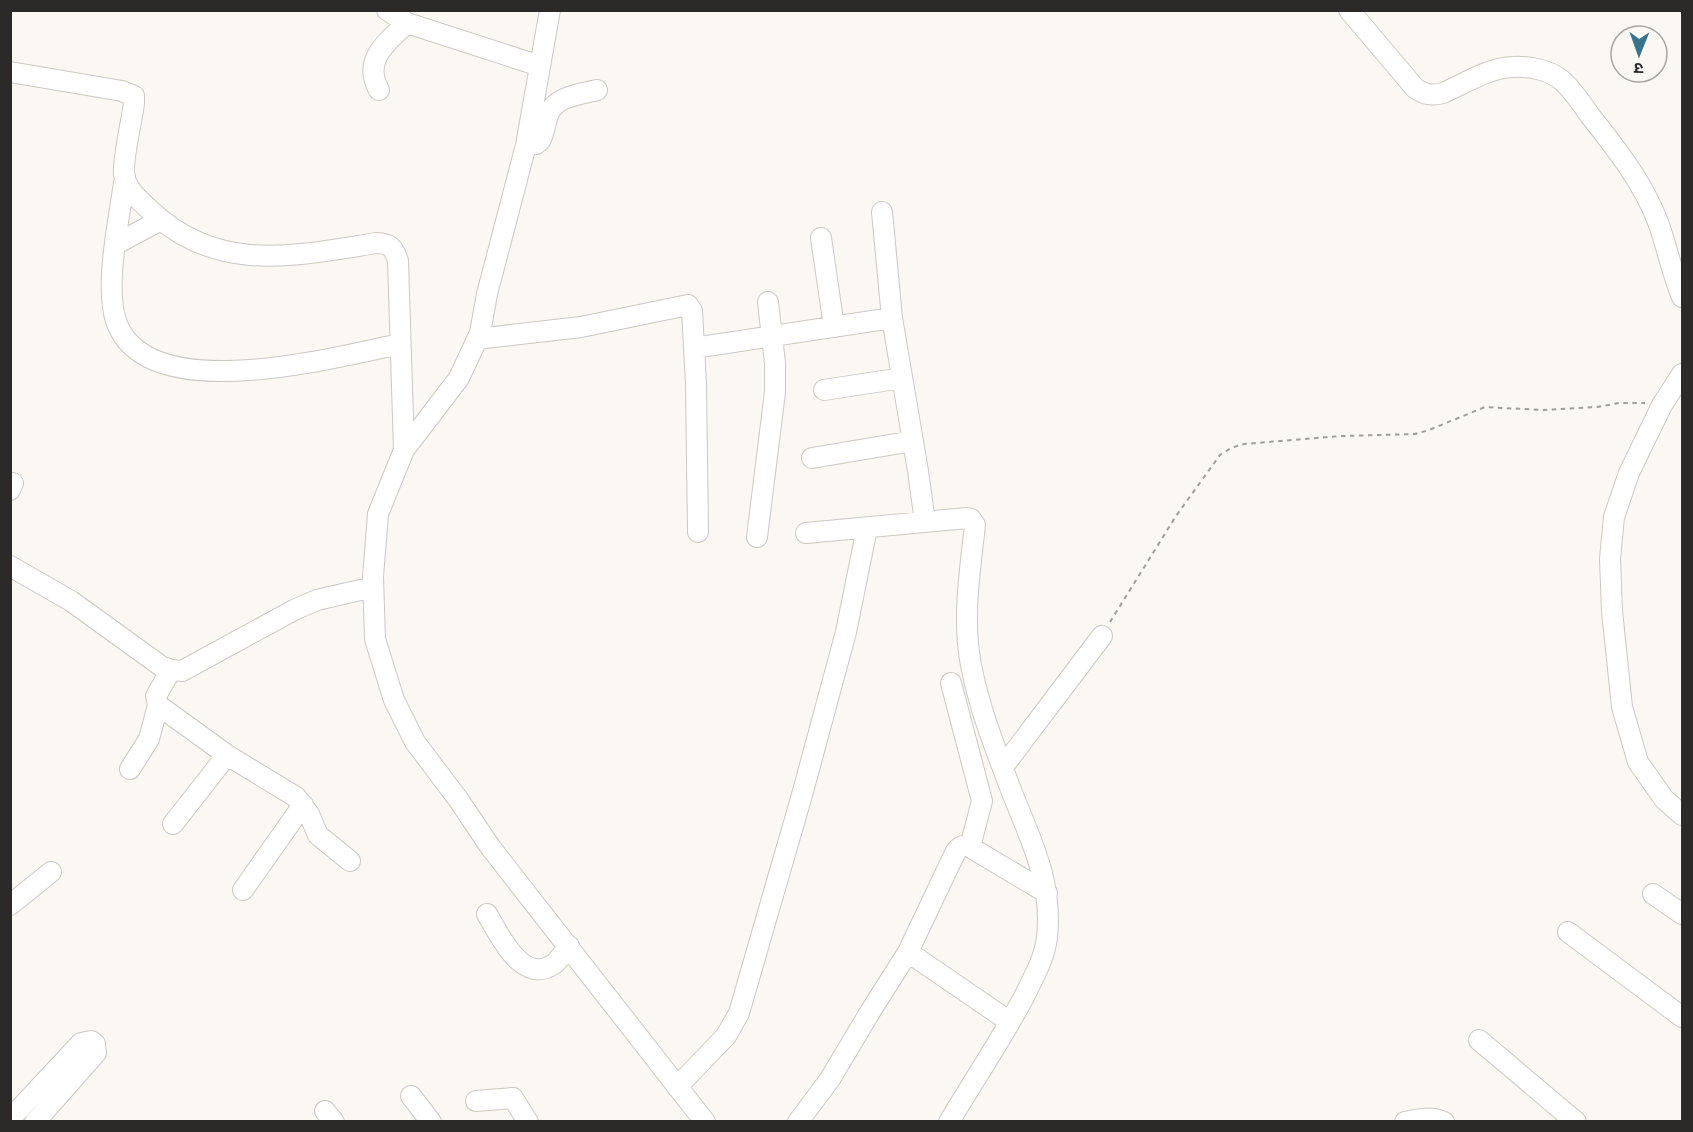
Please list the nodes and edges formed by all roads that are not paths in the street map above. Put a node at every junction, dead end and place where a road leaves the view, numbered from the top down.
1 (387, 10) edge
2 (550, 10) edge
3 (1349, 10) edge
4 (407, 22) junction
5 (540, 66) junction
6 (10, 72) edge
7 (379, 90) dead end
8 (597, 90) dead end
9 (526, 145) junction
10 (124, 176) junction
11 (882, 212) dead end
12 (160, 220) junction
13 (821, 238) dead end
14 (116, 244) junction
15 (1683, 297) edge
16 (768, 302) dead end
17 (892, 318) junction
18 (834, 327) junction
19 (773, 336) junction
20 (477, 339) junction
21 (400, 344) junction
22 (694, 348) junction
23 (1683, 374) edge
24 (902, 378) junction
25 (824, 390) dead end
26 (913, 441) junction
27 (404, 450) junction
28 (812, 458) dead end
29 (925, 522) junction
30 (867, 528) junction
31 (698, 532) dead end
32 (806, 533) dead end
33 (757, 537) dead end
34 (10, 566) edge
35 (373, 587) junction
36 (1102, 636) road end
37 (171, 670) junction
38 (951, 683) dead end
39 (158, 705) junction
40 (227, 755) junction
41 (1003, 767) junction
42 (130, 769) dead end
43 (1011, 789) junction
44 (982, 801) junction
45 (303, 805) junction
46 (1683, 815) edge
47 (173, 824) dead end
48 (970, 847) junction
49 (350, 861) dead end
50 (51, 872) dead end
51 (243, 890) dead end
52 (1047, 893) junction
53 (1653, 894) dead end
54 (10, 905) edge
55 (487, 914) dead end
56 (1683, 914) edge
57 (1568, 932) dead end
58 (569, 946) junction
59 (908, 952) junction
60 (1683, 1017) edge
61 (1010, 1022) junction
62 (1479, 1040) dead end
63 (677, 1087) junction
64 (411, 1096) dead end
65 (476, 1101) dead end
66 (10, 1119) edge
67 (35, 1122) edge
68 (431, 1122) edge
69 (528, 1122) edge
70 (705, 1122) edge
71 (798, 1122) edge
72 (949, 1122) edge
73 (1405, 1122) edge
74 (1444, 1122) edge
75 (1576, 1122) edge

1 - 4 street
2 - 5 street
3 - 15 street
4 - 5 street
4 - 7 street
5 - 9 street
6 - 10 street
8 - 9 street
9 - 20 street
10 - 12 street
10 - 14 street
11 - 17 street
12 - 14 street
12 - 21 street
13 - 18 street
14 - 21 street
16 - 19 street
17 - 18 street
17 - 24 street
18 - 19 street
19 - 22 street
19 - 33 street
20 - 22 street
20 - 27 street
21 - 27 street
22 - 31 street
23 - 46 street
24 - 25 street
24 - 26 street
26 - 28 street
26 - 29 street
27 - 35 street
29 - 30 street
29 - 41 street
30 - 32 street
30 - 63 street
34 - 37 street
35 - 37 street
35 - 58 street
36 - 41 street
37 - 39 street
38 - 44 street
39 - 40 street
39 - 42 street
40 - 45 street
40 - 47 street
41 - 43 street
43 - 44 street
43 - 52 street
44 - 48 street
45 - 49 street
45 - 51 street
48 - 52 street
48 - 59 street
50 - 54 street
52 - 61 street
53 - 56 street
55 - 58 street
57 - 60 street
58 - 63 street
59 - 61 street
59 - 71 street
61 - 72 street
62 - 75 street
63 - 70 street
64 - 68 street
65 - 69 street
66 - 67 street
73 - 74 street

